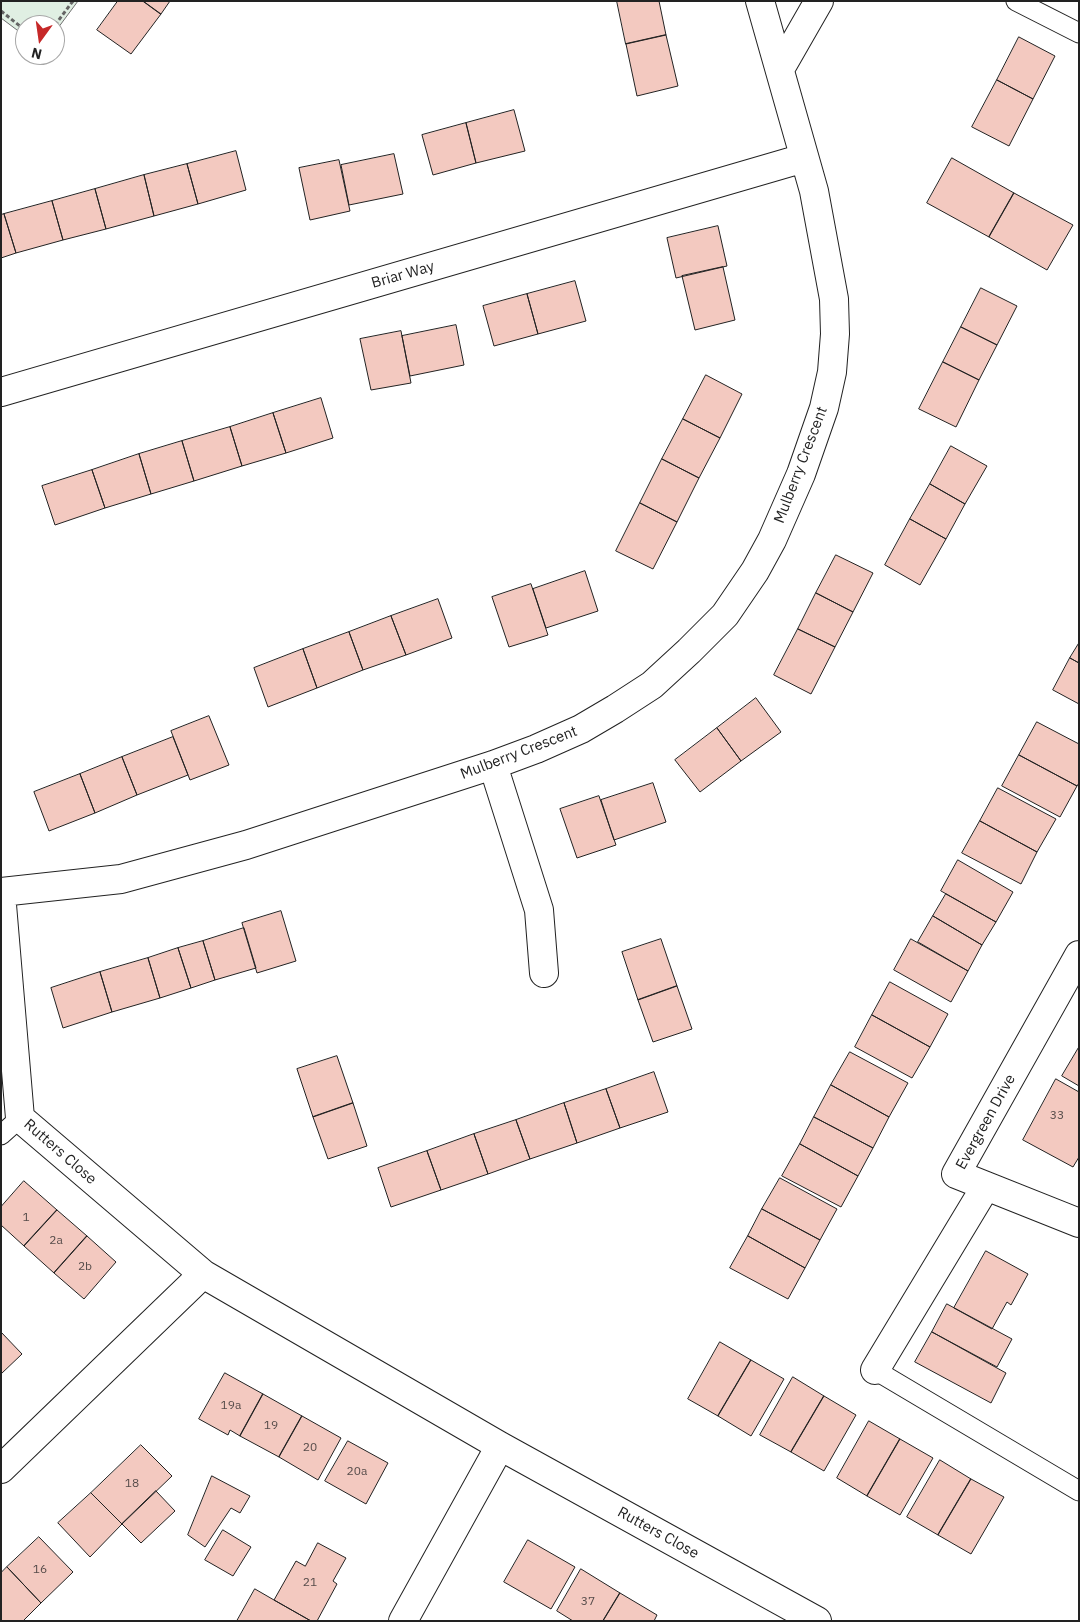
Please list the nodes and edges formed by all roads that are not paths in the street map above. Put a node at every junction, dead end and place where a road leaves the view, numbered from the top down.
1 (760, 1) edge
2 (819, 1) edge
3 (1016, 1) edge
4 (1079, 33) edge
5 (780, 69) junction
6 (804, 158) junction
7 (1, 392) edge
8 (493, 765) junction
9 (1, 892) edge
10 (1079, 955) edge
11 (544, 974) dead end
12 (11, 1126) edge
13 (986, 1186) junction
14 (1079, 1224) edge
15 (202, 1274) junction
16 (875, 1370) joint
17 (500, 1446) junction
18 (1, 1469) edge
19 (1079, 1491) edge
20 (404, 1621) edge
21 (817, 1621) edge

1 - 5 street, Mulberry Crescent
2 - 5 street
3 - 4 lane
5 - 6 street, Mulberry Crescent
6 - 7 street, Briar Way
6 - 8 street, Mulberry Crescent
8 - 9 street, Mulberry Crescent
8 - 11 street
9 - 12 street, Rutters Close
10 - 13 street, Evergreen Drive
12 - 15 street, Rutters Close
13 - 14 street, Evergreen Drive
13 - 16 street
15 - 17 street, Rutters Close
15 - 18 street
16 - 19 lane
17 - 20 street
17 - 21 street, Rutters Close

